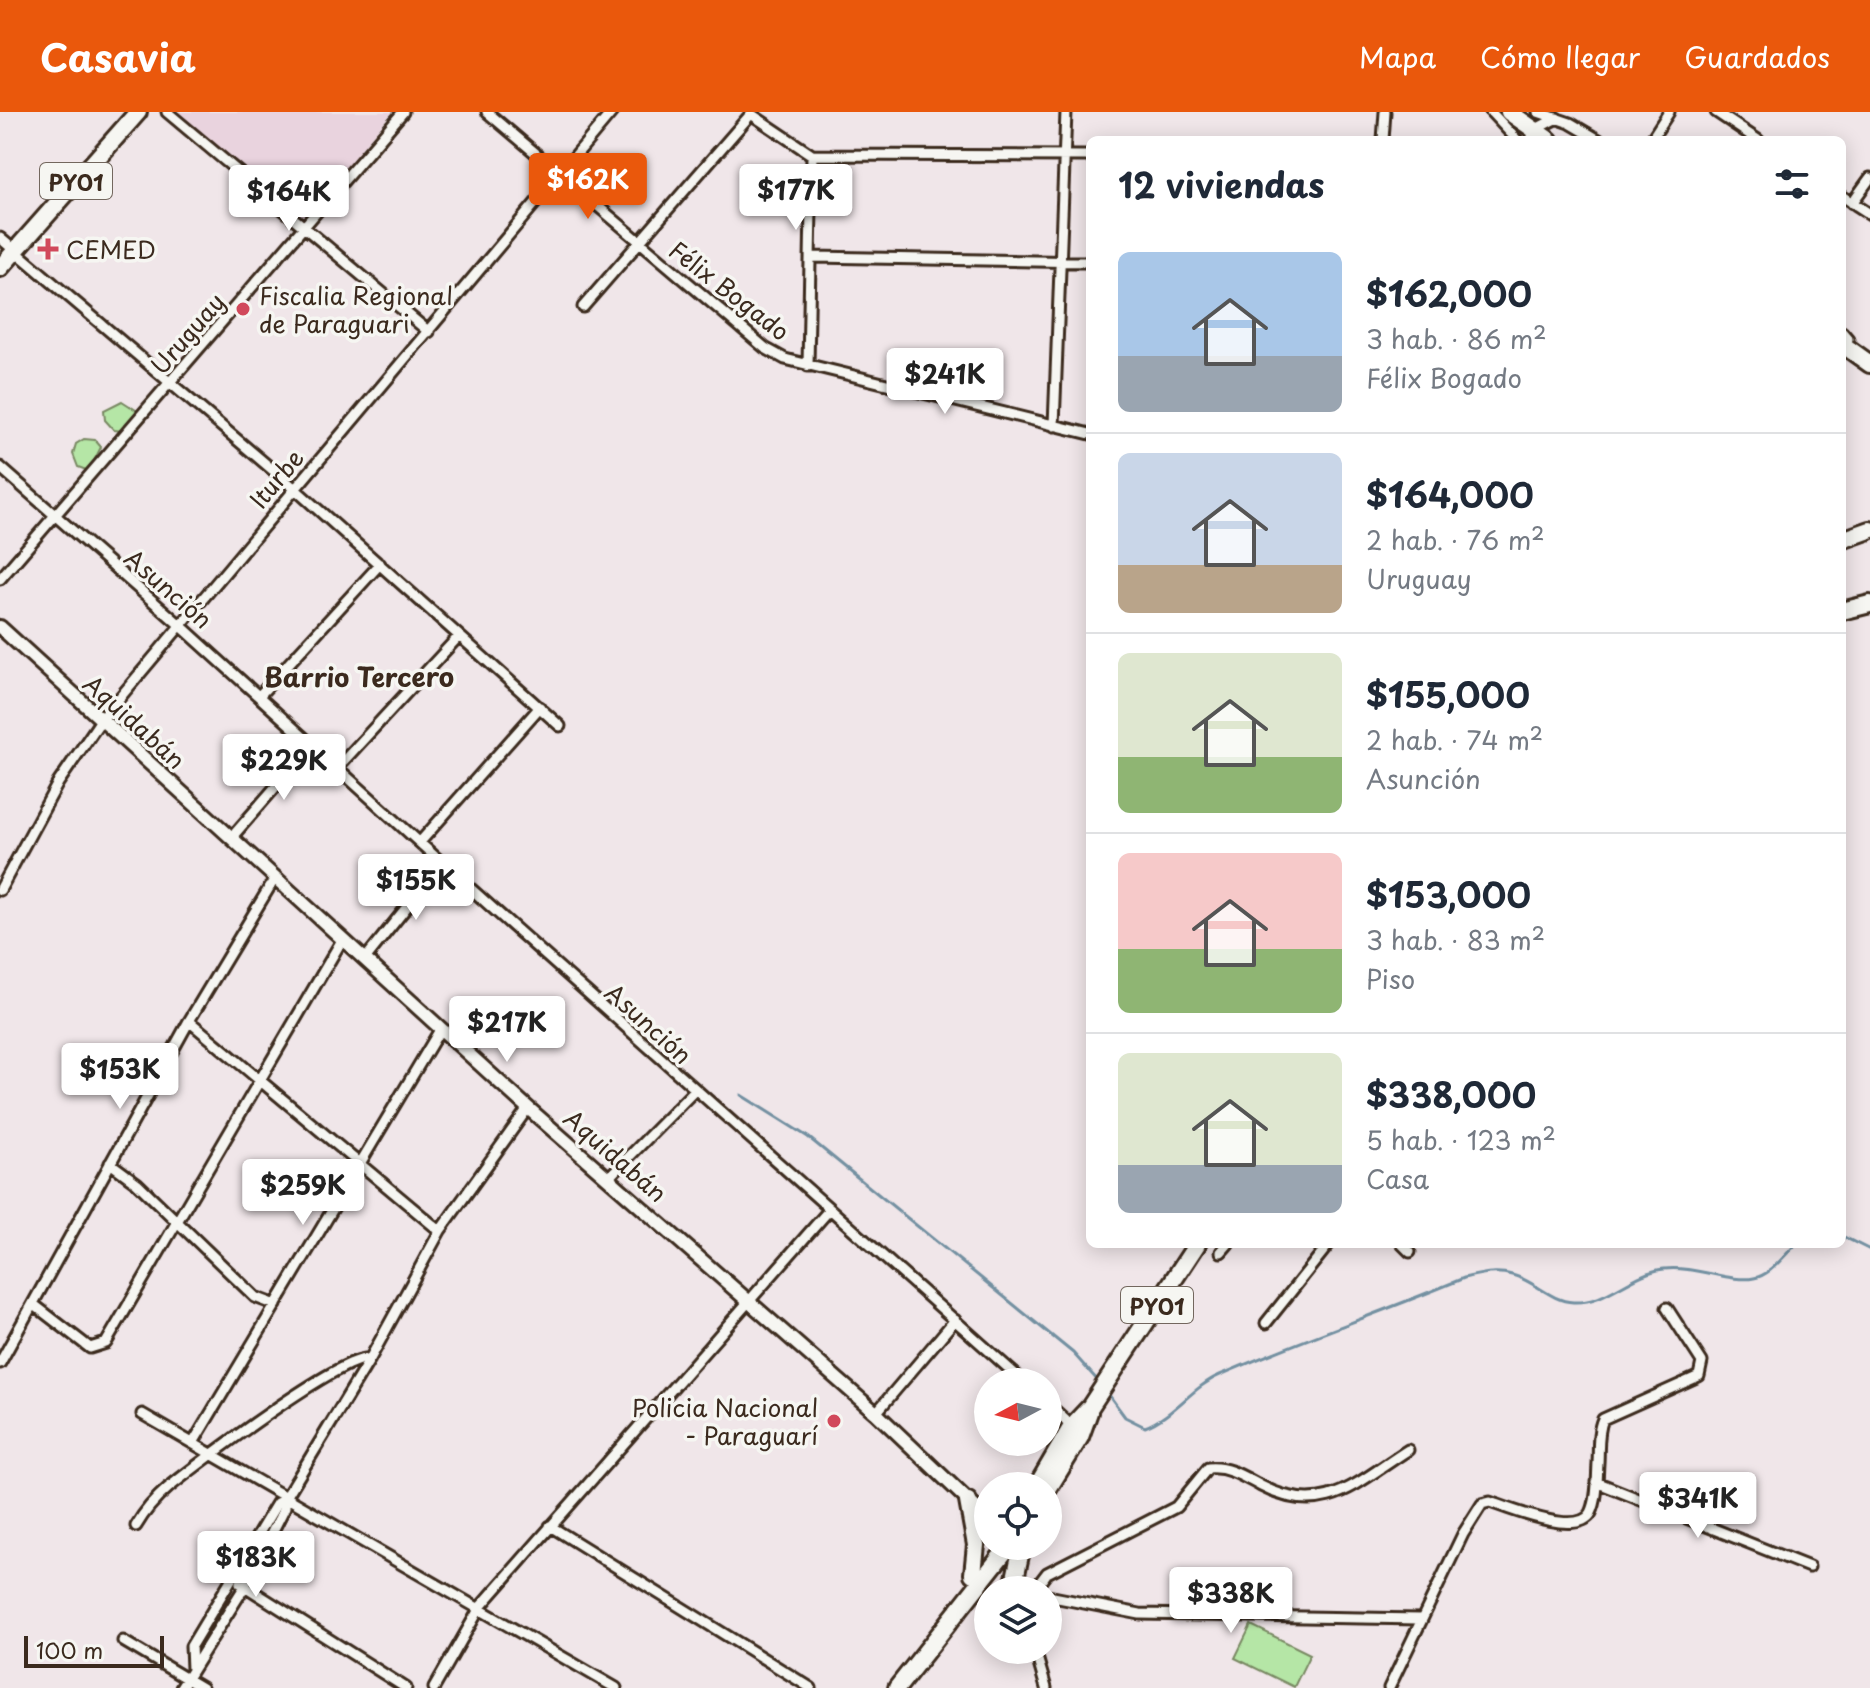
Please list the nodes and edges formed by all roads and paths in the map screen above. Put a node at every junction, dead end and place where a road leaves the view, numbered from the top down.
1 (138, 112) edge
2 (167, 112) edge
3 (403, 112) edge
4 (487, 112) edge
5 (612, 112) edge
6 (1066, 112) edge
7 (1385, 112) edge
8 (1494, 112) edge
9 (1509, 112) edge
10 (1538, 112) edge
11 (1669, 112) edge
12 (1716, 112) edge
13 (1557, 118) junction
14 (1383, 136) edge
15 (1528, 136) edge
16 (1528, 136) edge
17 (1530, 136) edge
18 (1591, 136) edge
19 (1654, 136) edge
20 (1752, 136) edge
21 (812, 155) junction
22 (1064, 155) junction
23 (1086, 156) edge
24 (558, 175) junction
25 (1870, 178) edge
26 (1846, 200) edge
27 (1870, 214) edge
28 (307, 226) junction
29 (0, 238) edge
30 (639, 243) junction
31 (15, 251) junction
32 (813, 257) junction
33 (1060, 261) junction
34 (1086, 262) edge
35 (0, 268) edge
36 (583, 307) dead end
37 (429, 332) junction
38 (1846, 342) edge
39 (1868, 360) edge
40 (808, 366) junction
41 (171, 381) junction
42 (1054, 426) junction
43 (1086, 433) edge
44 (0, 467) edge
45 (294, 488) junction
46 (57, 517) junction
47 (380, 564) junction
48 (0, 579) edge
49 (1870, 604) edge
50 (1846, 610) edge
51 (180, 625) junction
52 (0, 627) edge
53 (459, 636) junction
54 (259, 696) junction
55 (540, 707) junction
56 (101, 720) junction
57 (560, 726) dead end
58 (313, 744) junction
59 (337, 768) junction
60 (231, 838) junction
61 (421, 841) junction
62 (442, 863) junction
63 (275, 878) junction
64 (0, 890) edge
65 (342, 940) junction
66 (365, 959) junction
67 (189, 1021) junction
68 (441, 1028) junction
69 (260, 1080) junction
70 (695, 1090) junction
71 (528, 1108) junction
72 (110, 1163) junction
73 (360, 1164) junction
74 (609, 1177) junction
75 (830, 1209) junction
76 (177, 1222) junction
77 (440, 1231) junction
78 (1194, 1248) edge
79 (1326, 1248) edge
80 (1406, 1248) edge
81 (1410, 1252) dead end
82 (749, 1301) junction
83 (33, 1304) junction
84 (276, 1305) junction
85 (1667, 1308) dead end
86 (955, 1320) junction
87 (1266, 1323) dead end
88 (370, 1359) junction
89 (0, 1363) edge
90 (1008, 1368) edge
91 (1090, 1407) junction
92 (876, 1413) junction
93 (142, 1414) dead end
94 (1062, 1417) edge
95 (1072, 1426) junction
96 (193, 1443) junction
97 (1408, 1450) dead end
98 (214, 1455) junction
99 (1045, 1472) edge
100 (1058, 1472) edge
101 (1596, 1482) junction
102 (285, 1498) junction
103 (974, 1504) edge
104 (136, 1526) dead end
105 (550, 1526) junction
106 (974, 1555) edge
107 (989, 1560) edge
108 (994, 1560) edge
109 (1809, 1567) dead end
110 (973, 1574) junction
111 (1045, 1576) edge
112 (233, 1578) junction
113 (245, 1586) junction
114 (974, 1598) edge
115 (1062, 1599) edge
116 (965, 1602) junction
117 (481, 1606) junction
118 (1420, 1619) junction
119 (123, 1641) dead end
120 (1039, 1664) edge
121 (187, 1679) edge
122 (202, 1688) edge
123 (406, 1688) edge
124 (434, 1688) edge
125 (616, 1688) edge
126 (811, 1688) edge
127 (887, 1688) edge
128 (897, 1688) edge
129 (1046, 1688) edge
130 (1389, 1688) edge

1 - 31 highway, PY01
2 - 28 street
3 - 28 street, Uruguay
4 - 24 street, Félix Bogado
5 - 24 street, Iturbe
6 - 22 street
7 - 14 street
8 - 15 highway
9 - 16 highway
10 - 13 street
11 - 19 street
12 - 20 street
13 - 17 street
13 - 18 street
21 - 22 street
21 - 30 street
21 - 32 street
22 - 23 street
22 - 33 street
24 - 30 street, Félix Bogado
24 - 37 street, Iturbe
25 - 26 street
26 - 27 street
28 - 37 street
28 - 41 street, Uruguay
29 - 31 street
30 - 36 street
30 - 40 street, Félix Bogado
31 - 35 highway, PY01
31 - 41 street
32 - 33 street
32 - 40 street
33 - 34 street
33 - 42 street
37 - 45 street, Iturbe
38 - 39 highway
40 - 42 street, Félix Bogado
41 - 45 street
41 - 46 street, Uruguay
42 - 43 street, Félix Bogado
44 - 46 street, Asunción
45 - 47 street
45 - 51 street, Iturbe
46 - 48 street, Uruguay
46 - 51 street, Asunción
47 - 53 street
47 - 54 street
49 - 50 highway
51 - 54 street, Asunción
51 - 56 street, Iturbe
52 - 56 street, Aquidabán
53 - 55 street
53 - 59 street
54 - 58 street, Asunción
55 - 57 street
55 - 61 street
56 - 60 street, Aquidabán
56 - 64 street, Iturbe
58 - 59 street, Asunción
58 - 60 street
59 - 61 street, Asunción
60 - 63 street, Aquidabán
61 - 62 street, Asunción
62 - 66 street
62 - 70 street, Asunción
63 - 65 street, Aquidabán
63 - 67 street
65 - 66 street, Aquidabán
65 - 69 street
66 - 68 street, Aquidabán
67 - 69 street
67 - 72 street
68 - 71 street, Aquidabán
68 - 73 street
69 - 73 street
69 - 76 street
70 - 74 street
70 - 75 street, Asunción
71 - 74 street, Aquidabán
71 - 77 street
72 - 76 street
72 - 83 street
73 - 77 street
73 - 84 street
74 - 82 street, Aquidabán
75 - 82 street
75 - 86 street, Asunción
76 - 83 street
76 - 84 street
77 - 88 street
78 - 91 highway, PY01
79 - 87 street
80 - 81 street
82 - 92 street, Aquidabán
82 - 105 street
83 - 89 street
84 - 96 street
85 - 101 street
86 - 90 street, Asunción
86 - 92 street
88 - 98 street
88 - 102 street
91 - 95 highway, PY01
91 - 100 highway, PY01
92 - 103 street, Aquidabán
93 - 96 street
94 - 95 street
95 - 99 highway, PY01
96 - 98 street
97 - 111 street
98 - 102 street
98 - 104 street
101 - 109 street
101 - 118 street
102 - 112 street
102 - 113 street
102 - 117 street
105 - 117 street
105 - 126 street
106 - 110 highway
107 - 110 highway
108 - 116 highway
110 - 127 highway
112 - 113 street
112 - 121 street
113 - 121 street
113 - 123 street
114 - 116 highway
115 - 118 street
116 - 128 highway
117 - 124 street
117 - 125 street
118 - 130 street
119 - 121 street
120 - 129 street
121 - 122 street

